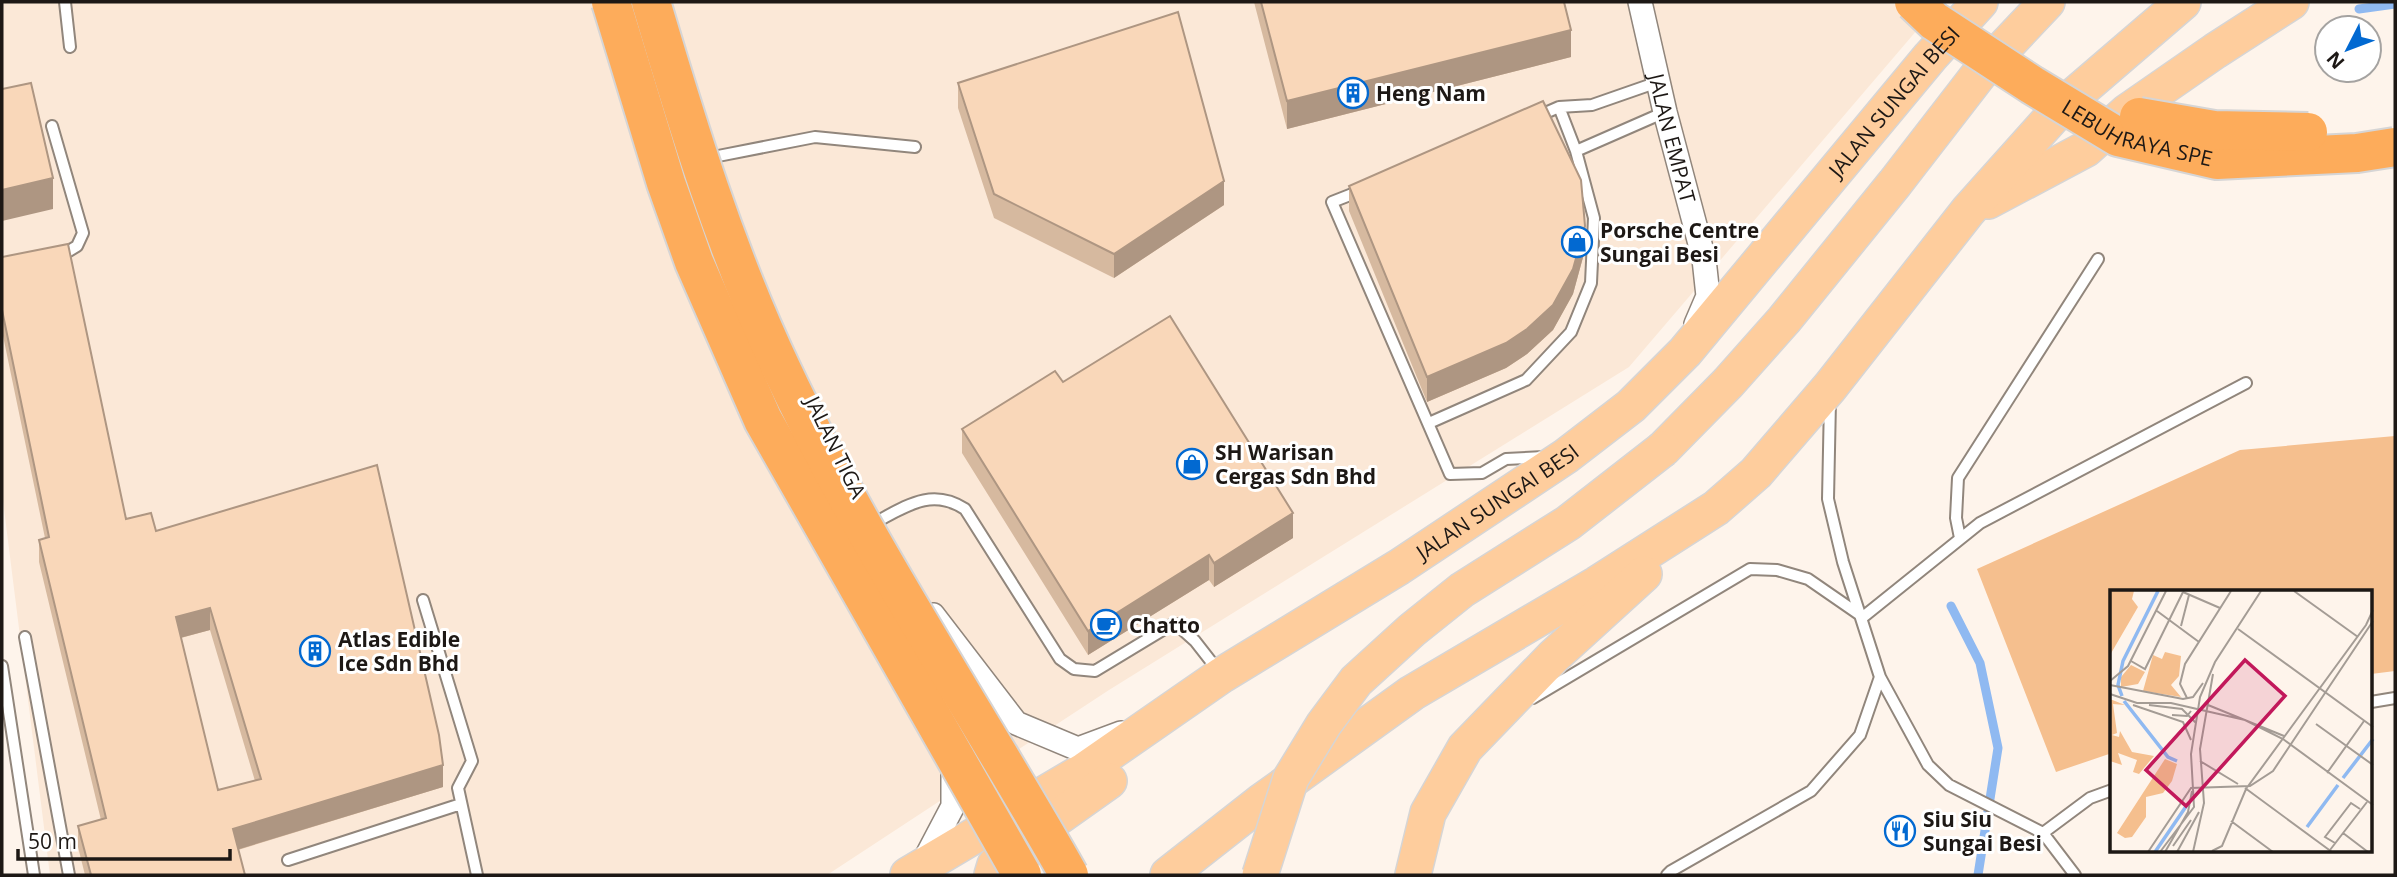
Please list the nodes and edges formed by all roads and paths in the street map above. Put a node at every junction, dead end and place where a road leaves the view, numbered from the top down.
1 (65, 2) edge
2 (595, 2) edge
3 (611, 2) edge
4 (651, 2) edge
5 (663, 2) edge
6 (1640, 2) edge
7 (1914, 2) edge
8 (1946, 2) edge
9 (1980, 2) edge
10 (2047, 2) edge
11 (2183, 2) edge
12 (2291, 2) edge
13 (70, 47) dead end
14 (1658, 82) junction
15 (1559, 107) junction
16 (1665, 112) junction
17 (1521, 123) edge
18 (52, 126) dead end
19 (2395, 126) edge
20 (915, 147) dead end
21 (2395, 147) edge
22 (1576, 151) junction
23 (713, 157) junction
24 (1370, 187) edge
25 (1968, 211) junction
26 (2098, 259) dead end
27 (47, 260) edge
28 (1685, 352) junction
29 (2246, 383) dead end
30 (1830, 387) junction
31 (1429, 423) junction
32 (1566, 456) junction
33 (1716, 508) junction
34 (874, 523) junction
35 (1960, 538) junction
36 (1399, 567) junction
37 (423, 600) dead end
38 (1863, 617) junction
39 (25, 637) dead end
40 (2, 666) edge
41 (1222, 675) junction
42 (1880, 677) junction
43 (2395, 698) edge
44 (2372, 702) edge
45 (1154, 721) junction
46 (1488, 725) junction
47 (2110, 791) edge
48 (1261, 803) junction
49 (461, 804) junction
50 (2043, 833) junction
51 (288, 860) dead end
52 (914, 871) edge
53 (34, 875) edge
54 (69, 875) edge
55 (477, 875) edge
56 (992, 875) edge
57 (1022, 875) edge
58 (1069, 875) edge
59 (1143, 875) edge
60 (1168, 875) edge
61 (1260, 875) edge
62 (1413, 875) edge
63 (1667, 875) edge
64 (2075, 875) edge

1 - 13 lane
2 - 52 street
3 - 57 highway, bridge
4 - 58 highway, bridge
5 - 23 street, JALAN TIGA
6 - 14 street, JALAN EMPAT
7 - 21 highway, LEBUHRAYA SPE, bridge
8 - 19 highway, LEBUHRAYA SPE, bridge
9 - 28 main road, JALAN SUNGAI BESI
10 - 61 main road, bridge
11 - 25 main road
12 - 25 main road
14 - 15 lane
14 - 16 street, JALAN EMPAT
15 - 17 lane
15 - 22 lane
16 - 22 lane
16 - 28 street, JALAN EMPAT
18 - 27 lane
20 - 23 lane
22 - 31 lane
23 - 34 street, JALAN TIGA
24 - 31 lane
25 - 30 main road
26 - 35 lane
28 - 32 main road, JALAN SUNGAI BESI
29 - 35 lane
30 - 33 main road
30 - 38 lane
31 - 32 lane
32 - 36 main road, JALAN SUNGAI BESI
33 - 46 main road
33 - 48 main road
34 - 41 lane
34 - 45 street, JALAN TIGA
35 - 38 lane
36 - 41 main road, JALAN SUNGAI BESI
36 - 56 main road
37 - 49 lane
38 - 42 lane
38 - 46 lane
39 - 54 lane
40 - 53 lane
41 - 45 main road, JALAN SUNGAI BESI
42 - 50 lane
42 - 63 lane
43 - 44 lane
45 - 52 main road, JALAN SUNGAI BESI
46 - 62 main road
47 - 50 lane
48 - 59 main road
48 - 60 main road
49 - 51 lane
49 - 55 lane
50 - 64 lane

